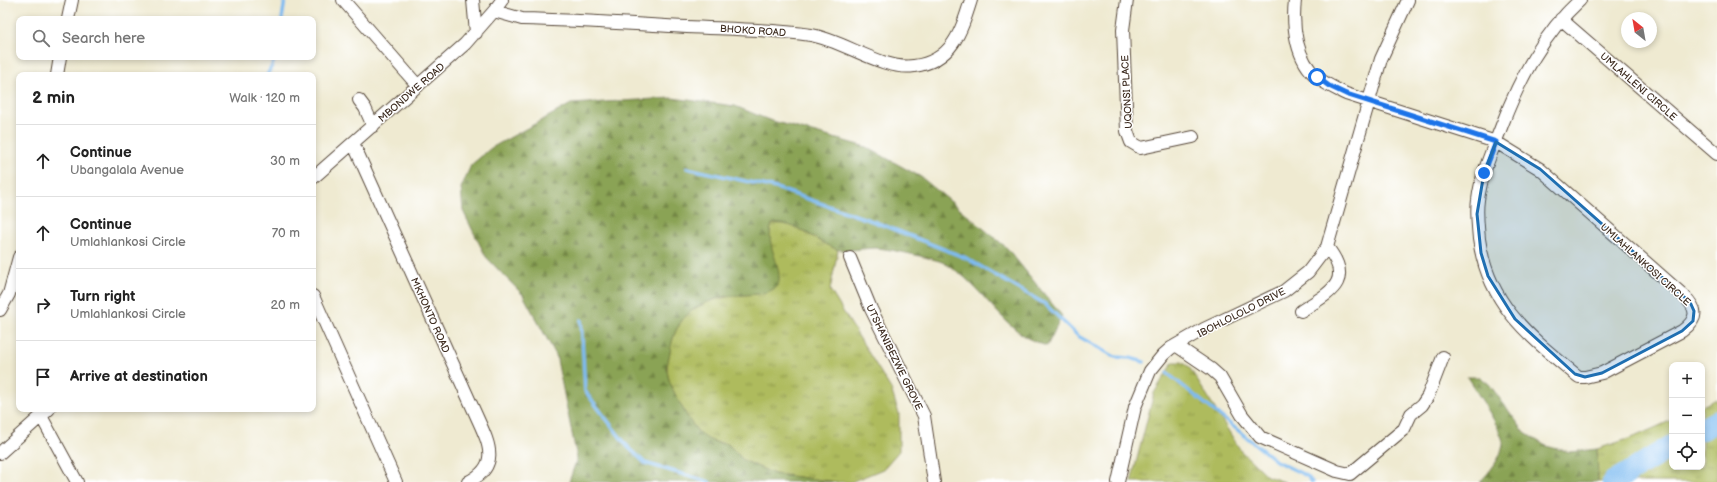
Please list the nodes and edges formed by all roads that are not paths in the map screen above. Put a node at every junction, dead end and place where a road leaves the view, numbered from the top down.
1 (72, 0) edge
2 (343, 0) edge
3 (473, 0) edge
4 (502, 0) edge
5 (971, 0) edge
6 (1127, 0) edge
7 (1295, 0) edge
8 (1408, 0) edge
9 (1580, 0) edge
10 (494, 11) junction
11 (69, 16) edge
12 (1561, 19) junction
13 (476, 33) junction
14 (60, 60) edge
15 (58, 72) edge
16 (418, 86) junction
17 (359, 100) dead end
18 (1369, 102) junction
19 (373, 126) junction
20 (1193, 137) dead end
21 (1496, 142) junction
22 (353, 143) junction
23 (1717, 154) edge
24 (316, 175) edge
25 (1327, 247) junction
26 (850, 258) dead end
27 (16, 268) edge
28 (316, 303) edge
29 (0, 310) edge
30 (1301, 311) dead end
31 (1177, 346) junction
32 (1443, 357) dead end
33 (45, 412) edge
34 (0, 453) edge
35 (77, 482) edge
36 (396, 482) edge
37 (468, 482) edge
38 (934, 482) edge
39 (1118, 482) edge

1 - 11 street
2 - 16 street
3 - 13 street
4 - 10 street, MBONDWE ROAD
5 - 10 street, BHOKO ROAD
6 - 20 street, UQONSI PLACE
7 - 18 street, UMLAHLANKOSI CIRCLE
8 - 18 street, IBOHLOLOLO DRIVE
9 - 12 street
10 - 13 street, MBONDWE ROAD
12 - 21 street
12 - 23 street, UMLAHLENI CIRCLE
13 - 16 street, MBONDWE ROAD
14 - 15 street
16 - 19 street, MBONDWE ROAD
17 - 19 street
18 - 21 street, UMLAHLANKOSI CIRCLE
18 - 25 street, IBOHLOLOLO DRIVE
19 - 22 street, MBONDWE ROAD
21 - 21 street, UMLAHLANKOSI CIRCLE
22 - 24 street, MBONDWE ROAD
22 - 37 street, MKHONTO ROAD
25 - 30 street
25 - 31 street, IBOHLOLOLO DRIVE
26 - 38 street, UTSHANIBEZWE GROVE
27 - 29 street
28 - 36 street
31 - 32 street
31 - 39 street, IBOHLOLOLO DRIVE
33 - 34 street
33 - 35 street

